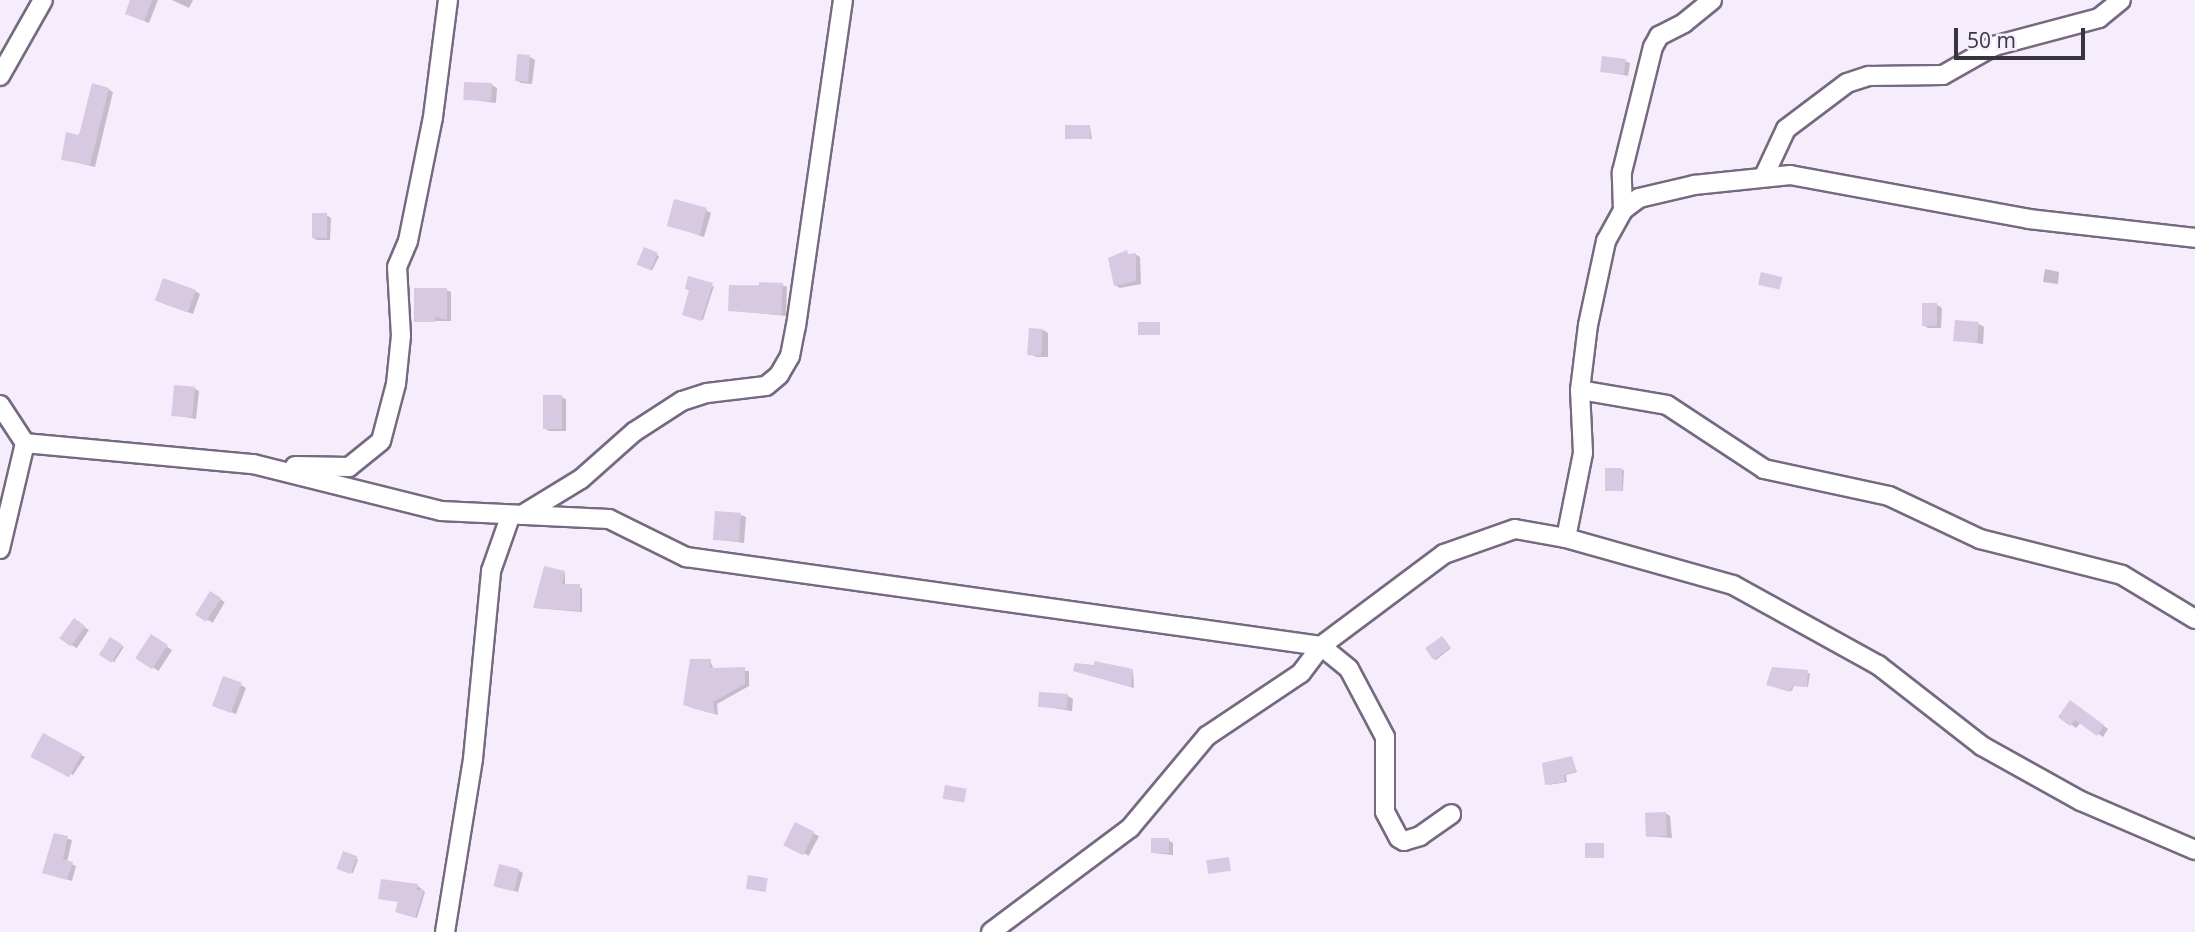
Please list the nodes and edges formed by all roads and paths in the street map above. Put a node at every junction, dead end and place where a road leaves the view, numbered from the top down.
1 (43, 0) edge
2 (448, 0) edge
3 (844, 0) edge
4 (1712, 0) edge
5 (2121, 0) edge
6 (0, 76) edge
7 (1763, 176) junction
8 (1623, 210) junction
9 (2195, 238) edge
10 (1580, 390) junction
11 (0, 404) edge
12 (26, 443) junction
13 (282, 471) junction
14 (516, 516) junction
15 (1566, 538) junction
16 (0, 549) edge
17 (2195, 619) edge
18 (1321, 646) junction
19 (1451, 814) dead end
20 (2190, 842) edge
21 (445, 932) edge
22 (991, 932) edge

1 - 6 street
2 - 13 street
3 - 14 street
4 - 8 street
5 - 7 street
7 - 8 street
7 - 9 street
8 - 10 street
10 - 15 street
10 - 17 street
11 - 12 street
12 - 13 street
12 - 16 street
13 - 14 street
14 - 18 street
14 - 21 street
15 - 18 street
15 - 20 street
18 - 19 street
18 - 22 street

